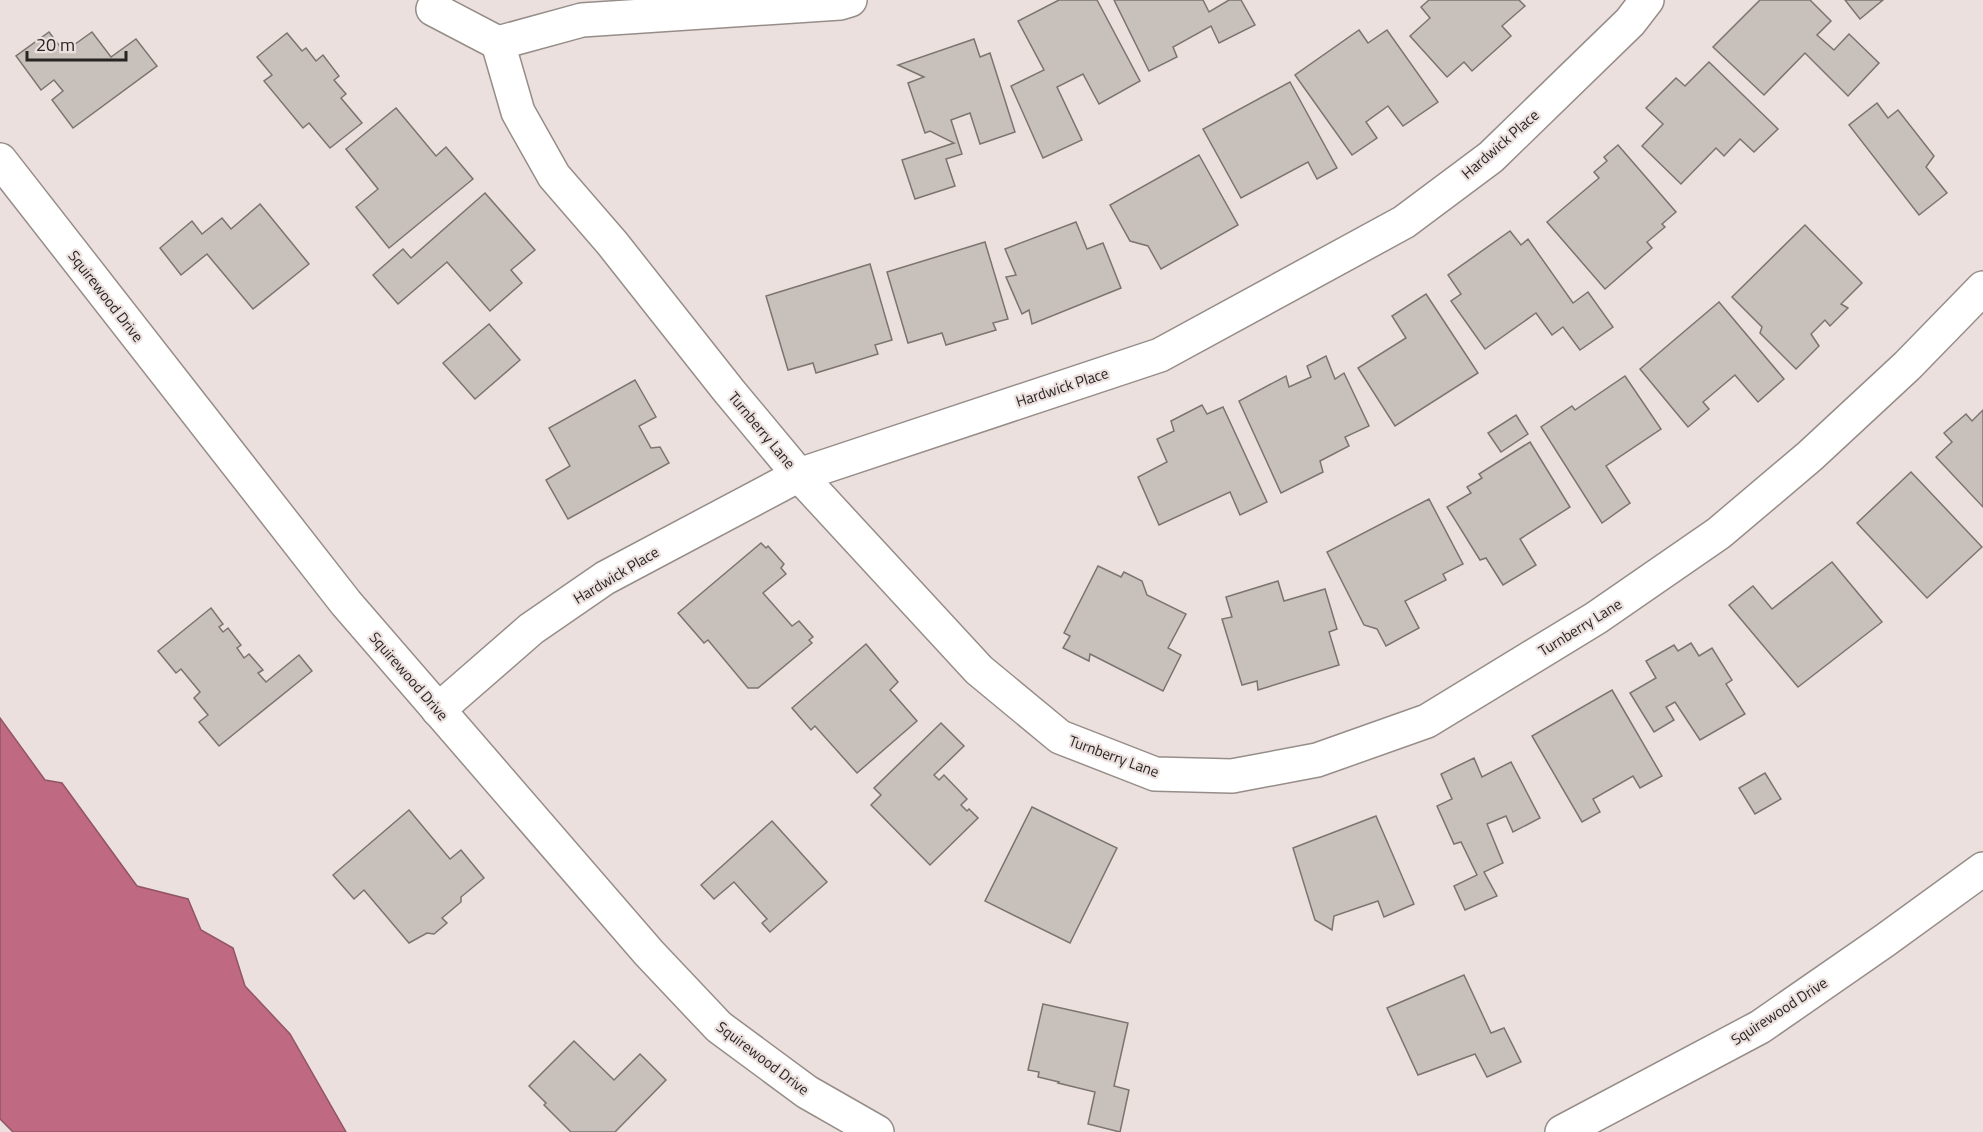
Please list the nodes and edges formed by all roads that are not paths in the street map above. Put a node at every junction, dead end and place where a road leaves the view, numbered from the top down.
1 (850, 0) edge
2 (1647, 0) edge
3 (433, 9) dead end
4 (498, 43) junction
5 (0, 160) edge
6 (1983, 288) edge
7 (799, 475) junction
8 (438, 711) junction
9 (1983, 868) edge
10 (877, 1132) edge
11 (1563, 1132) edge

1 - 4 street
2 - 7 street, Hardwick Place
3 - 4 street
4 - 7 street, Turnberry Lane
5 - 8 street, Squirewood Drive
6 - 7 street, Turnberry Lane
7 - 8 street, Hardwick Place
8 - 10 street, Squirewood Drive
9 - 11 street, Squirewood Drive

